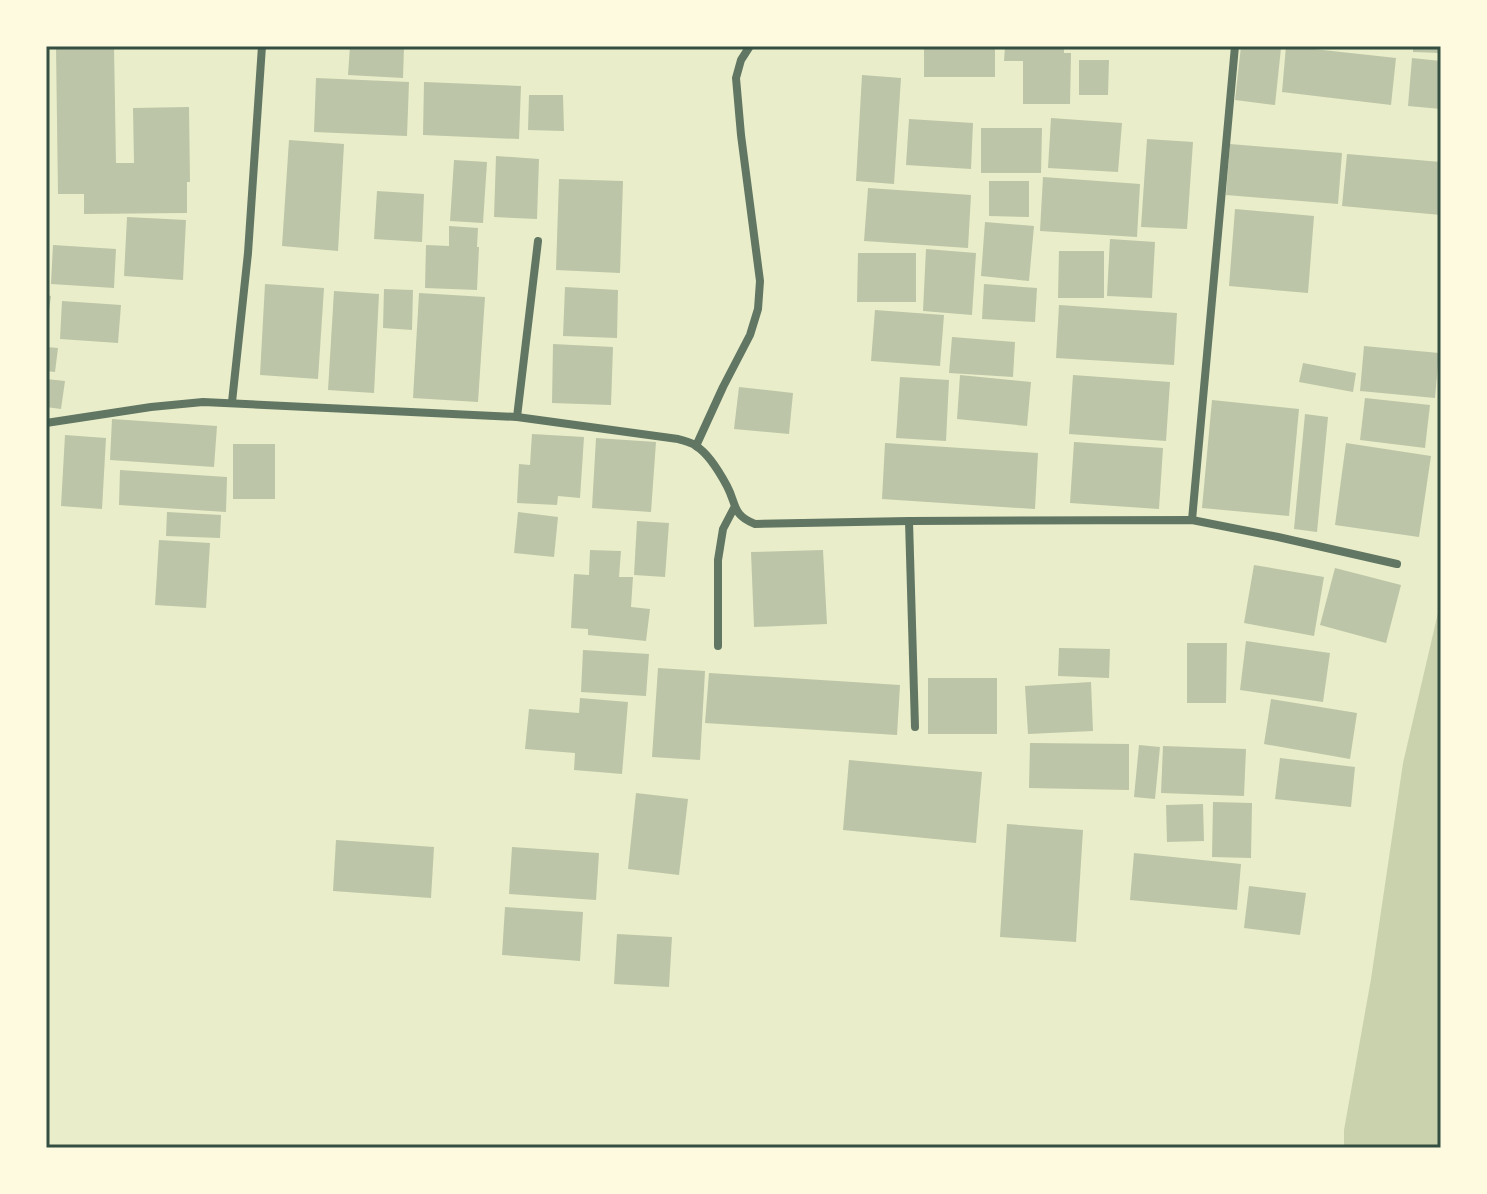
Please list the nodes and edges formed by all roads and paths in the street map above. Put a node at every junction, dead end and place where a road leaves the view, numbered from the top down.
1 (262, 46) edge
2 (750, 46) edge
3 (1235, 46) edge
4 (538, 241) dead end
5 (232, 402) junction
6 (517, 417) junction
7 (46, 423) edge
8 (696, 446) junction
9 (734, 508) junction
10 (1192, 520) junction
11 (909, 521) junction
12 (1397, 564) dead end
13 (718, 646) dead end
14 (915, 727) dead end

1 - 5 street
2 - 8 street
3 - 10 street
4 - 6 street
5 - 6 street
5 - 7 street
6 - 8 street
8 - 9 street
9 - 11 street
9 - 13 street
10 - 11 street
10 - 12 street
11 - 14 street

